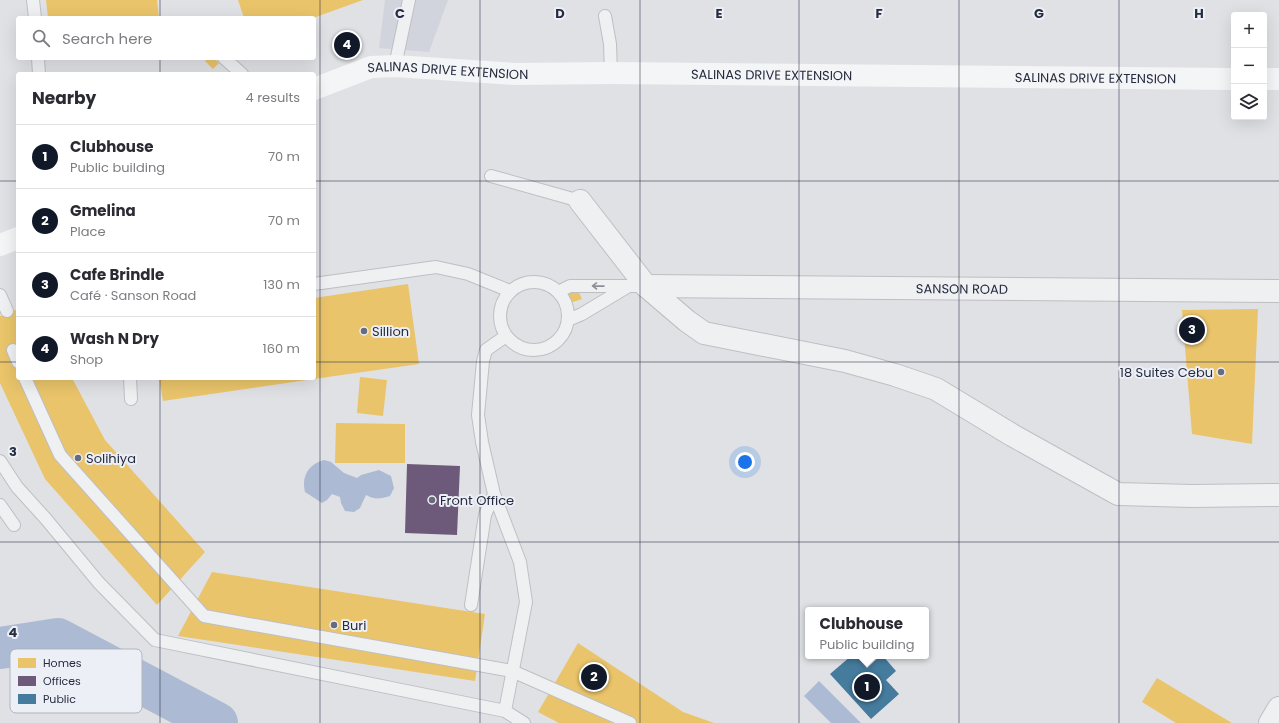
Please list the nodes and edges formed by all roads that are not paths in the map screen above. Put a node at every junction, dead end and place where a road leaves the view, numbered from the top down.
1 (33, 0) edge
2 (409, 0) edge
3 (35, 16) edge
4 (605, 16) dead end
5 (38, 60) edge
6 (226, 60) edge
7 (395, 66) junction
8 (39, 72) edge
9 (240, 72) edge
10 (611, 73) junction
11 (1231, 79) edge
12 (1267, 79) edge
13 (1279, 79) edge
14 (316, 88) edge
15 (491, 176) dead end
16 (580, 202) joint
17 (16, 239) edge
18 (0, 244) edge
19 (316, 284) edge
20 (636, 286) junction
21 (510, 291) junction
22 (1279, 291) edge
23 (558, 292) junction
24 (0, 295) edge
25 (7, 311) dead end
26 (568, 320) junction
27 (506, 336) junction
28 (13, 350) dead end
29 (16, 357) edge
30 (26, 380) edge
31 (130, 380) edge
32 (131, 399) dead end
33 (0, 461) edge
34 (494, 494) junction
35 (1279, 495) edge
36 (0, 506) edge
37 (14, 525) dead end
38 (471, 605) dead end
39 (512, 671) junction
40 (1279, 708) edge
41 (505, 711) junction
42 (524, 723) edge
43 (630, 723) edge
44 (1270, 723) edge

1 - 3 lane
2 - 7 lane
4 - 10 lane
5 - 8 lane
6 - 9 lane
7 - 10 street, SALINAS DRIVE EXTENSION
7 - 14 street, SALINAS DRIVE EXTENSION
10 - 11 street, SALINAS DRIVE EXTENSION
12 - 13 street
15 - 16 lane
16 - 20 street
17 - 18 street
19 - 21 lane
20 - 22 street, SANSON ROAD
20 -> 23 lane
20 - 26 lane
20 - 35 street
21 - 23 lane
21 - 27 lane
23 - 26 lane
24 - 25 lane
26 - 27 lane
27 - 34 lane
28 - 29 lane
30 - 39 lane
31 - 32 lane
33 - 41 lane
34 - 38 lane
34 - 39 lane
36 - 37 lane
39 - 41 lane
39 - 43 lane
40 - 44 street
41 - 42 lane

